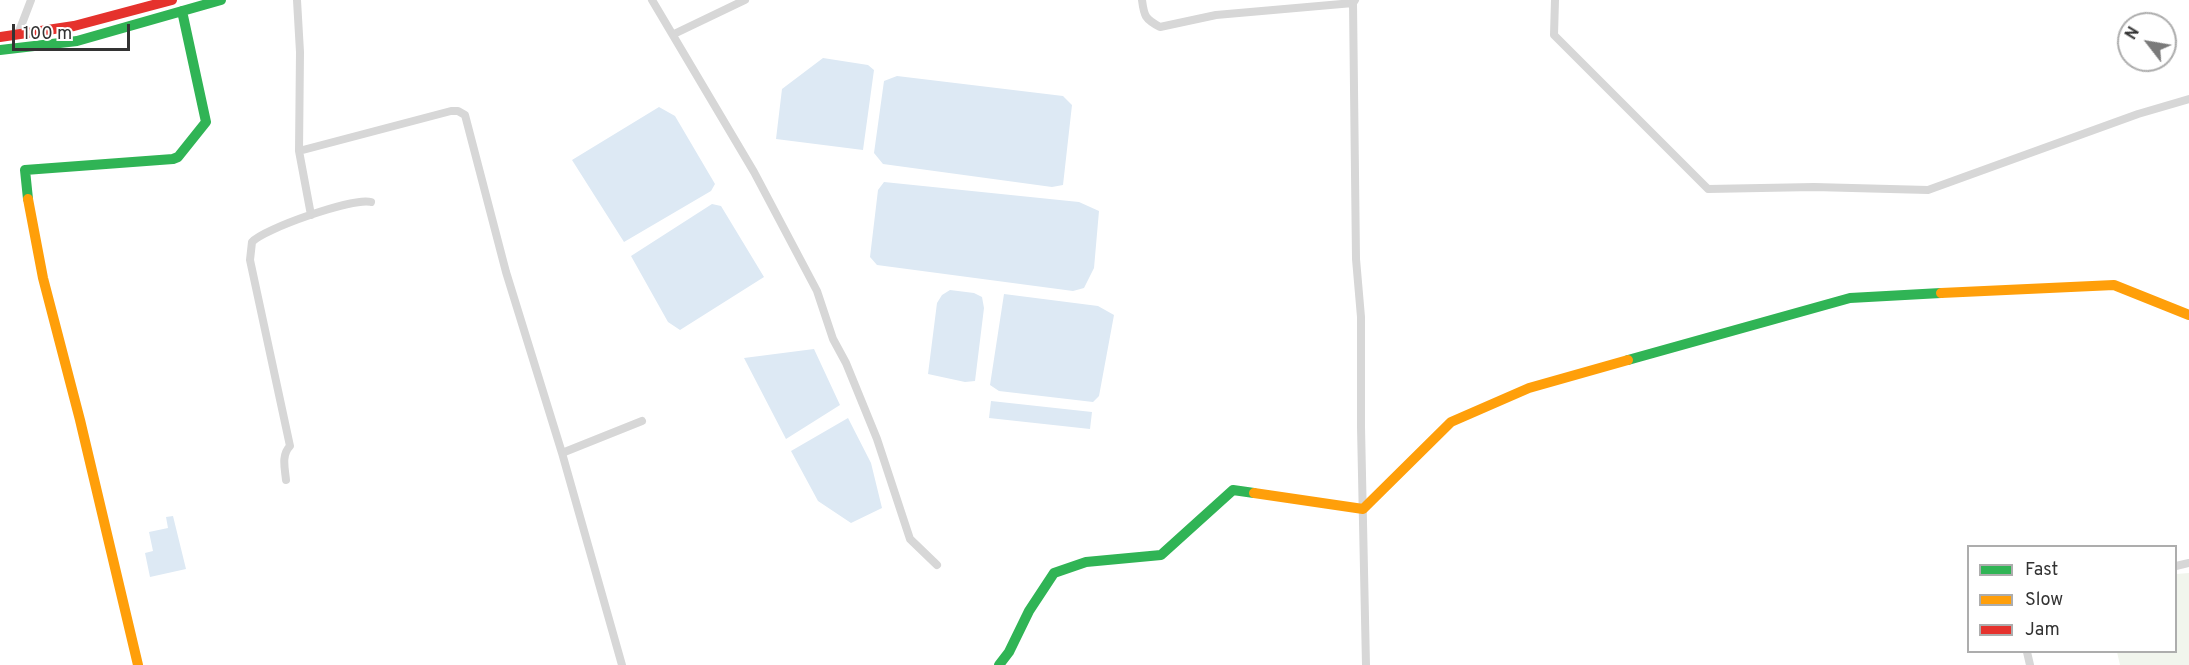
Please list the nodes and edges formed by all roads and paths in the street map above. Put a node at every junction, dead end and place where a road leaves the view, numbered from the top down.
1 (31, 0) edge
2 (172, 0) edge
3 (221, 0) edge
4 (297, 0) edge
5 (652, 0) edge
6 (745, 0) edge
7 (1142, 0) edge
8 (1555, 0) edge
9 (1354, 2) edge
10 (183, 11) junction
11 (18, 34) junction
12 (674, 34) junction
13 (0, 37) edge
14 (0, 50) edge
15 (2189, 99) edge
16 (299, 151) junction
17 (371, 202) dead end
18 (311, 215) junction
19 (2189, 315) edge
20 (642, 421) dead end
21 (562, 453) junction
22 (286, 480) dead end
23 (1363, 509) junction
24 (937, 566) dead end
25 (138, 665) edge
26 (622, 665) edge
27 (999, 665) edge
28 (1366, 665) edge

1 - 11 street
2 - 11 street
3 - 10 street
4 - 16 street
5 - 12 street
6 - 12 street
7 - 9 street
8 - 15 street
9 - 23 street
10 - 14 street
10 - 25 street
11 - 13 street
12 - 24 street
16 - 18 street
16 - 21 street
17 - 18 street
18 - 22 street
19 - 23 street
20 - 21 street
21 - 26 street
23 - 27 street
23 - 28 street

